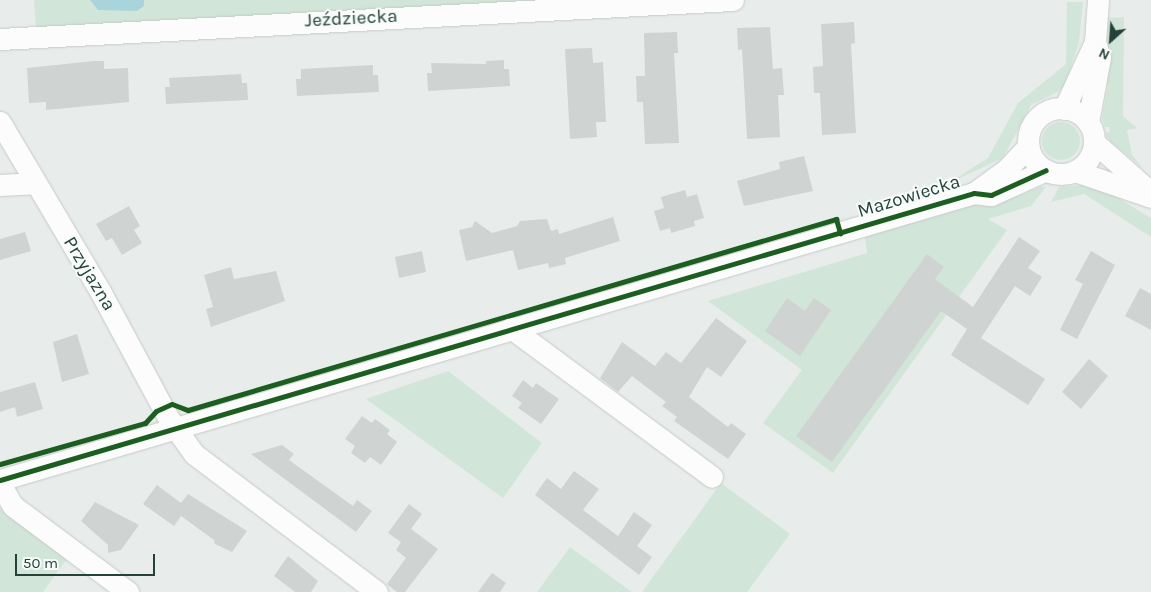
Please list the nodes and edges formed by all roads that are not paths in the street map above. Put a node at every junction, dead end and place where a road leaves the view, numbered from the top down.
1 (732, 0) edge
2 (1098, 0) edge
3 (0, 39) edge
4 (1095, 42) junction
5 (1064, 109) junction
6 (0, 122) edge
7 (1091, 132) junction
8 (1028, 146) junction
9 (1046, 170) junction
10 (1075, 171) junction
11 (33, 183) junction
12 (0, 185) edge
13 (1151, 192) edge
14 (974, 193) junction
15 (1151, 197) edge
16 (511, 328) junction
17 (174, 428) junction
18 (712, 477) dead end
19 (0, 481) edge
20 (128, 592) edge
21 (377, 592) edge

1 - 3 street, Jeździecka
2 - 4 street
4 - 5 street
4 - 7 street
5 - 7 street
5 - 8 street, Mazowiecka
6 - 11 street, Przyjazna
7 - 10 street
7 - 13 street
8 - 9 street
8 - 14 street, Mazowiecka
9 - 10 street, Mazowiecka
9 - 14 street, Mazowiecka
10 - 15 street, Mazowiecka
11 - 12 street
11 - 17 street, Przyjazna
14 - 16 street, Mazowiecka
16 - 17 street, Mazowiecka
16 - 18 street
17 - 19 street, Mazowiecka
17 - 21 street, Przyjazna
19 - 20 street

